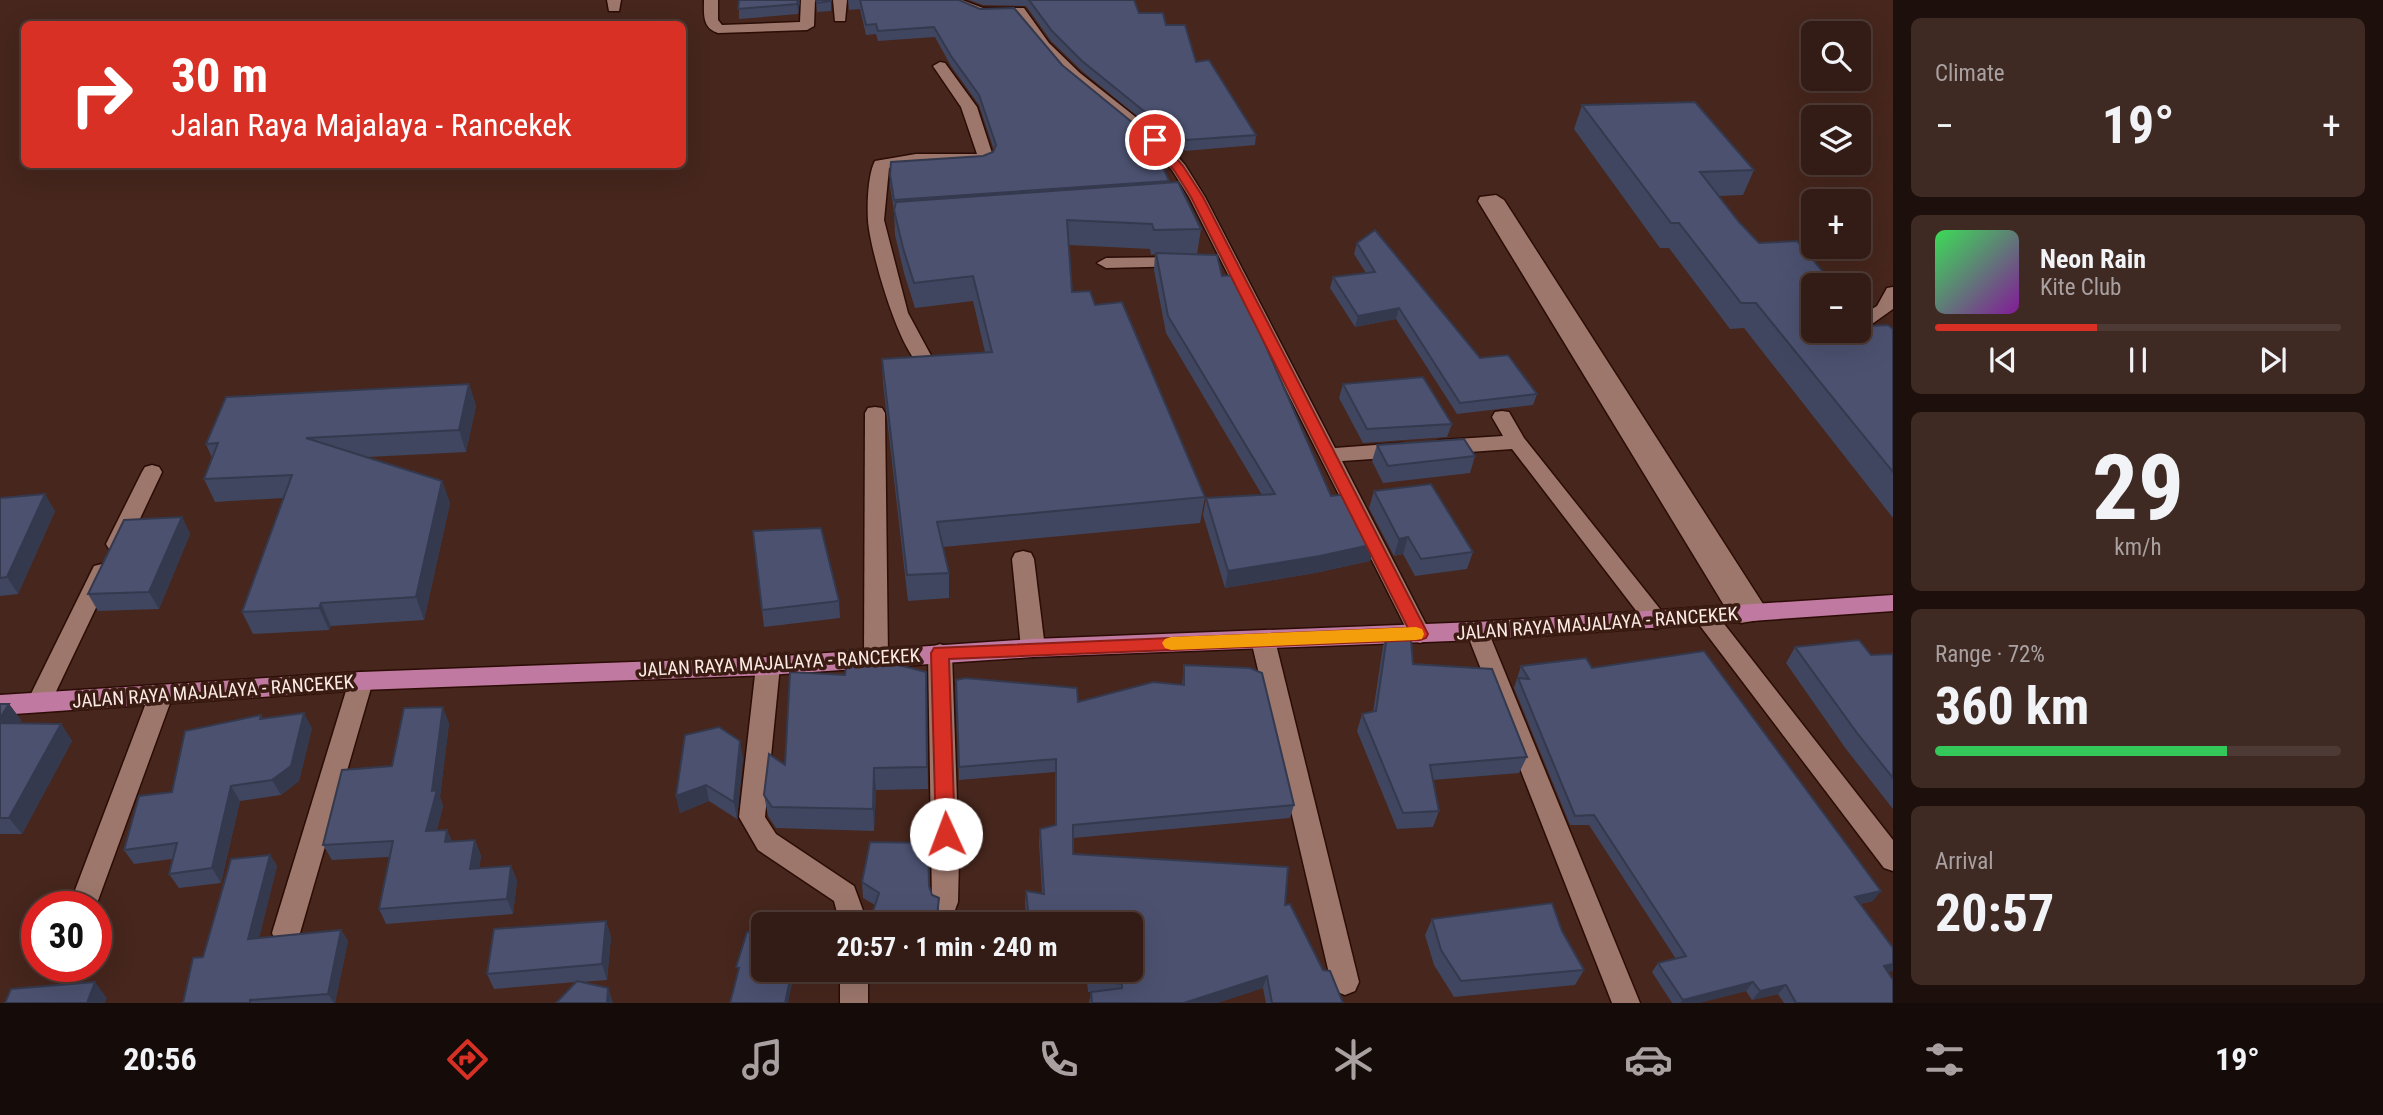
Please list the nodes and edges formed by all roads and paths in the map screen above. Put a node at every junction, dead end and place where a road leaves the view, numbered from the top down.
1 (711, 0) edge
2 (808, 0) edge
3 (840, 0) edge
4 (950, 0) edge
5 (840, 18) dead end
6 (940, 65) dead end
7 (1216, 262) junction
8 (1106, 263) dead end
9 (1893, 292) edge
10 (1893, 355) edge
11 (926, 363) edge
12 (875, 413) dead end
13 (1502, 418) dead end
14 (1517, 442) junction
15 (1331, 455) junction
16 (152, 472) dead end
17 (1023, 559) dead end
18 (1893, 603) edge
19 (1749, 613) junction
20 (1706, 617) junction
21 (1656, 620) junction
22 (1477, 631) junction
23 (1420, 634) junction
24 (1262, 640) junction
25 (1033, 648) junction
26 (940, 653) junction
27 (876, 657) junction
28 (768, 666) junction
29 (361, 681) junction
30 (161, 695) junction
31 (38, 702) junction
32 (0, 705) edge
33 (1893, 860) edge
34 (88, 891) edge
35 (945, 902) dead end
36 (850, 912) edge
37 (286, 933) edge
38 (853, 982) edge
39 (1345, 982) dead end
40 (854, 1003) edge
41 (1626, 1003) edge

1 - 2 street
3 - 5 street
4 - 7 street
6 - 11 street
7 - 8 street
7 - 15 street
9 - 10 street
12 - 27 street
13 - 14 street
14 - 15 street
14 - 21 street
15 - 23 street
16 - 31 street
17 - 25 street
18 - 19 main road, JALAN RAYA MAJALAYA - RANCEKEK
19 - 19 street
19 - 20 main road, JALAN RAYA MAJALAYA - RANCEKEK
20 - 21 main road, JALAN RAYA MAJALAYA - RANCEKEK
20 - 33 street
21 - 22 main road, JALAN RAYA MAJALAYA - RANCEKEK
22 - 23 main road, JALAN RAYA MAJALAYA - RANCEKEK
22 - 41 street
23 - 24 main road, JALAN RAYA MAJALAYA - RANCEKEK
24 - 25 main road, JALAN RAYA MAJALAYA - RANCEKEK
24 - 39 street
25 - 26 main road, JALAN RAYA MAJALAYA - RANCEKEK
26 - 27 main road, JALAN RAYA MAJALAYA - RANCEKEK
26 - 35 street
27 - 28 main road, JALAN RAYA MAJALAYA - RANCEKEK
28 - 29 main road, JALAN RAYA MAJALAYA - RANCEKEK
28 - 36 street
29 - 30 main road, JALAN RAYA MAJALAYA - RANCEKEK
29 - 37 street
30 - 31 main road, JALAN RAYA MAJALAYA - RANCEKEK
30 - 34 street
31 - 32 main road, JALAN RAYA MAJALAYA - RANCEKEK
38 - 40 street

